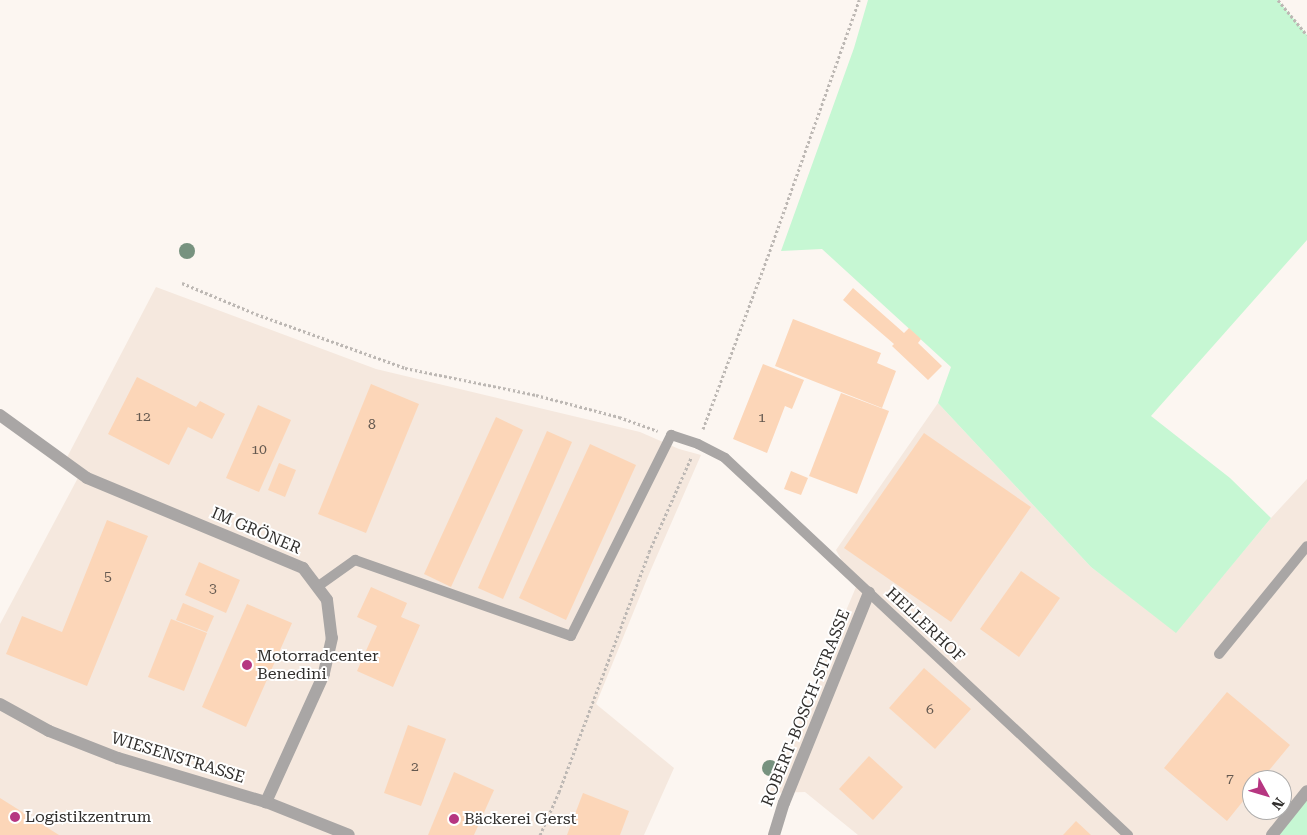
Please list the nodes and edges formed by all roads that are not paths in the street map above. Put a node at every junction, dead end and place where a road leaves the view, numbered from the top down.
1 (0, 414) edge
2 (1307, 546) edge
3 (317, 587) junction
4 (869, 593) junction
5 (1219, 654) dead end
6 (0, 704) edge
7 (1307, 791) edge
8 (266, 802) junction
9 (349, 835) edge
10 (774, 835) edge
11 (1128, 835) edge
12 (1272, 835) edge

1 - 3 street, IM GRÖNER
2 - 5 lane
3 - 4 lane, HELLERHOF
3 - 8 street, IM GRÖNER
4 - 10 street, ROBERT-BOSCH-STRASSE
4 - 11 lane, HELLERHOF
6 - 8 street, WIESENSTRASSE
7 - 12 street
8 - 9 street, WIESENSTRASSE

